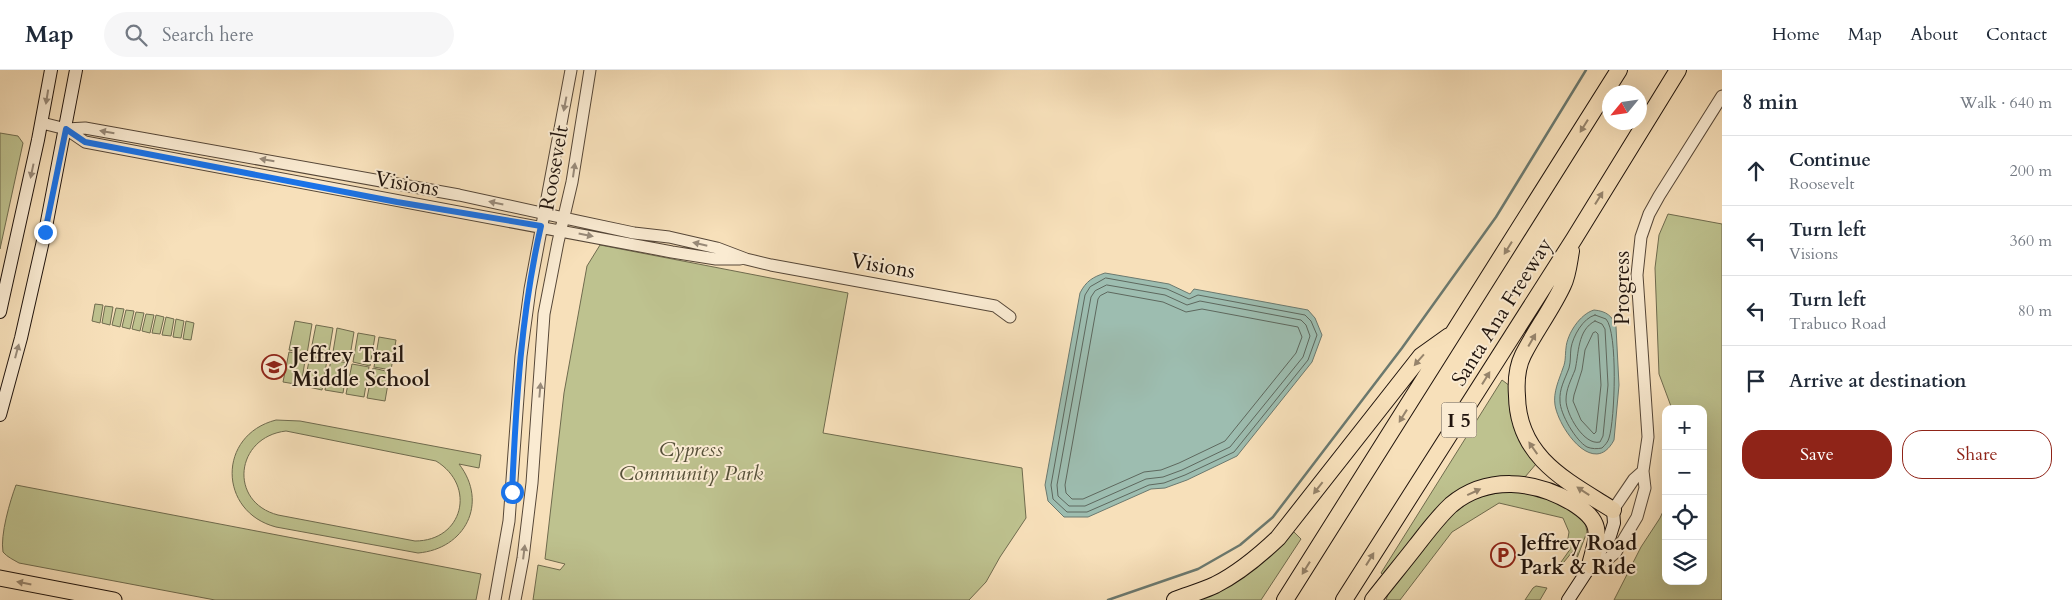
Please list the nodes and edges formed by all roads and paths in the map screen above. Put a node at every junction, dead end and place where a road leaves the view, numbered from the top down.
1 (51, 70) edge
2 (76, 70) edge
3 (571, 70) edge
4 (590, 70) edge
5 (1619, 70) edge
6 (1678, 70) edge
7 (1722, 96) edge
8 (42, 123) junction
9 (66, 129) junction
10 (544, 213) junction
11 (564, 218) junction
12 (541, 226) junction
13 (561, 230) junction
14 (1574, 239) junction
15 (746, 259) junction
16 (0, 312) edge
17 (1010, 317) dead end
18 (1457, 330) junction
19 (0, 415) edge
20 (1643, 471) junction
21 (1613, 510) junction
22 (1590, 565) junction
23 (0, 578) edge
24 (114, 600) edge
25 (495, 600) edge
26 (515, 600) edge
27 (1175, 600) edge
28 (1285, 600) edge
29 (1344, 600) edge
30 (1373, 600) edge
31 (1568, 600) edge

1 -> 8 main road
2 - 9 main road
3 -> 10 street, Roosevelt
11 -> 4 street, Roosevelt
5 -> 18 highway, Santa Ana Freeway / I 5
14 -> 6 highway, Santa Ana Freeway / I 5
7 - 20 street, Progress
8 - 9 street, Visions
8 -> 16 main road
10 -> 9 street, Visions
9 - 12 street, Visions
19 -> 9 main road
10 - 11 street, Visions
10 - 12 street, Roosevelt
11 - 13 street, Roosevelt
15 -> 11 street, Visions
12 - 13 street, Visions
12 - 25 street, Roosevelt
13 -> 15 street, Visions
26 -> 13 street, Roosevelt
21 -> 14 highway
29 -> 14 highway, Santa Ana Freeway / I 5
15 - 17 street, Visions
18 -> 27 highway
18 -> 28 highway, Santa Ana Freeway / I 5
20 - 21 street
20 - 22 street, Progress
21 - 22 main road
30 -> 22 highway
22 - 31 main road
24 -> 23 main road

